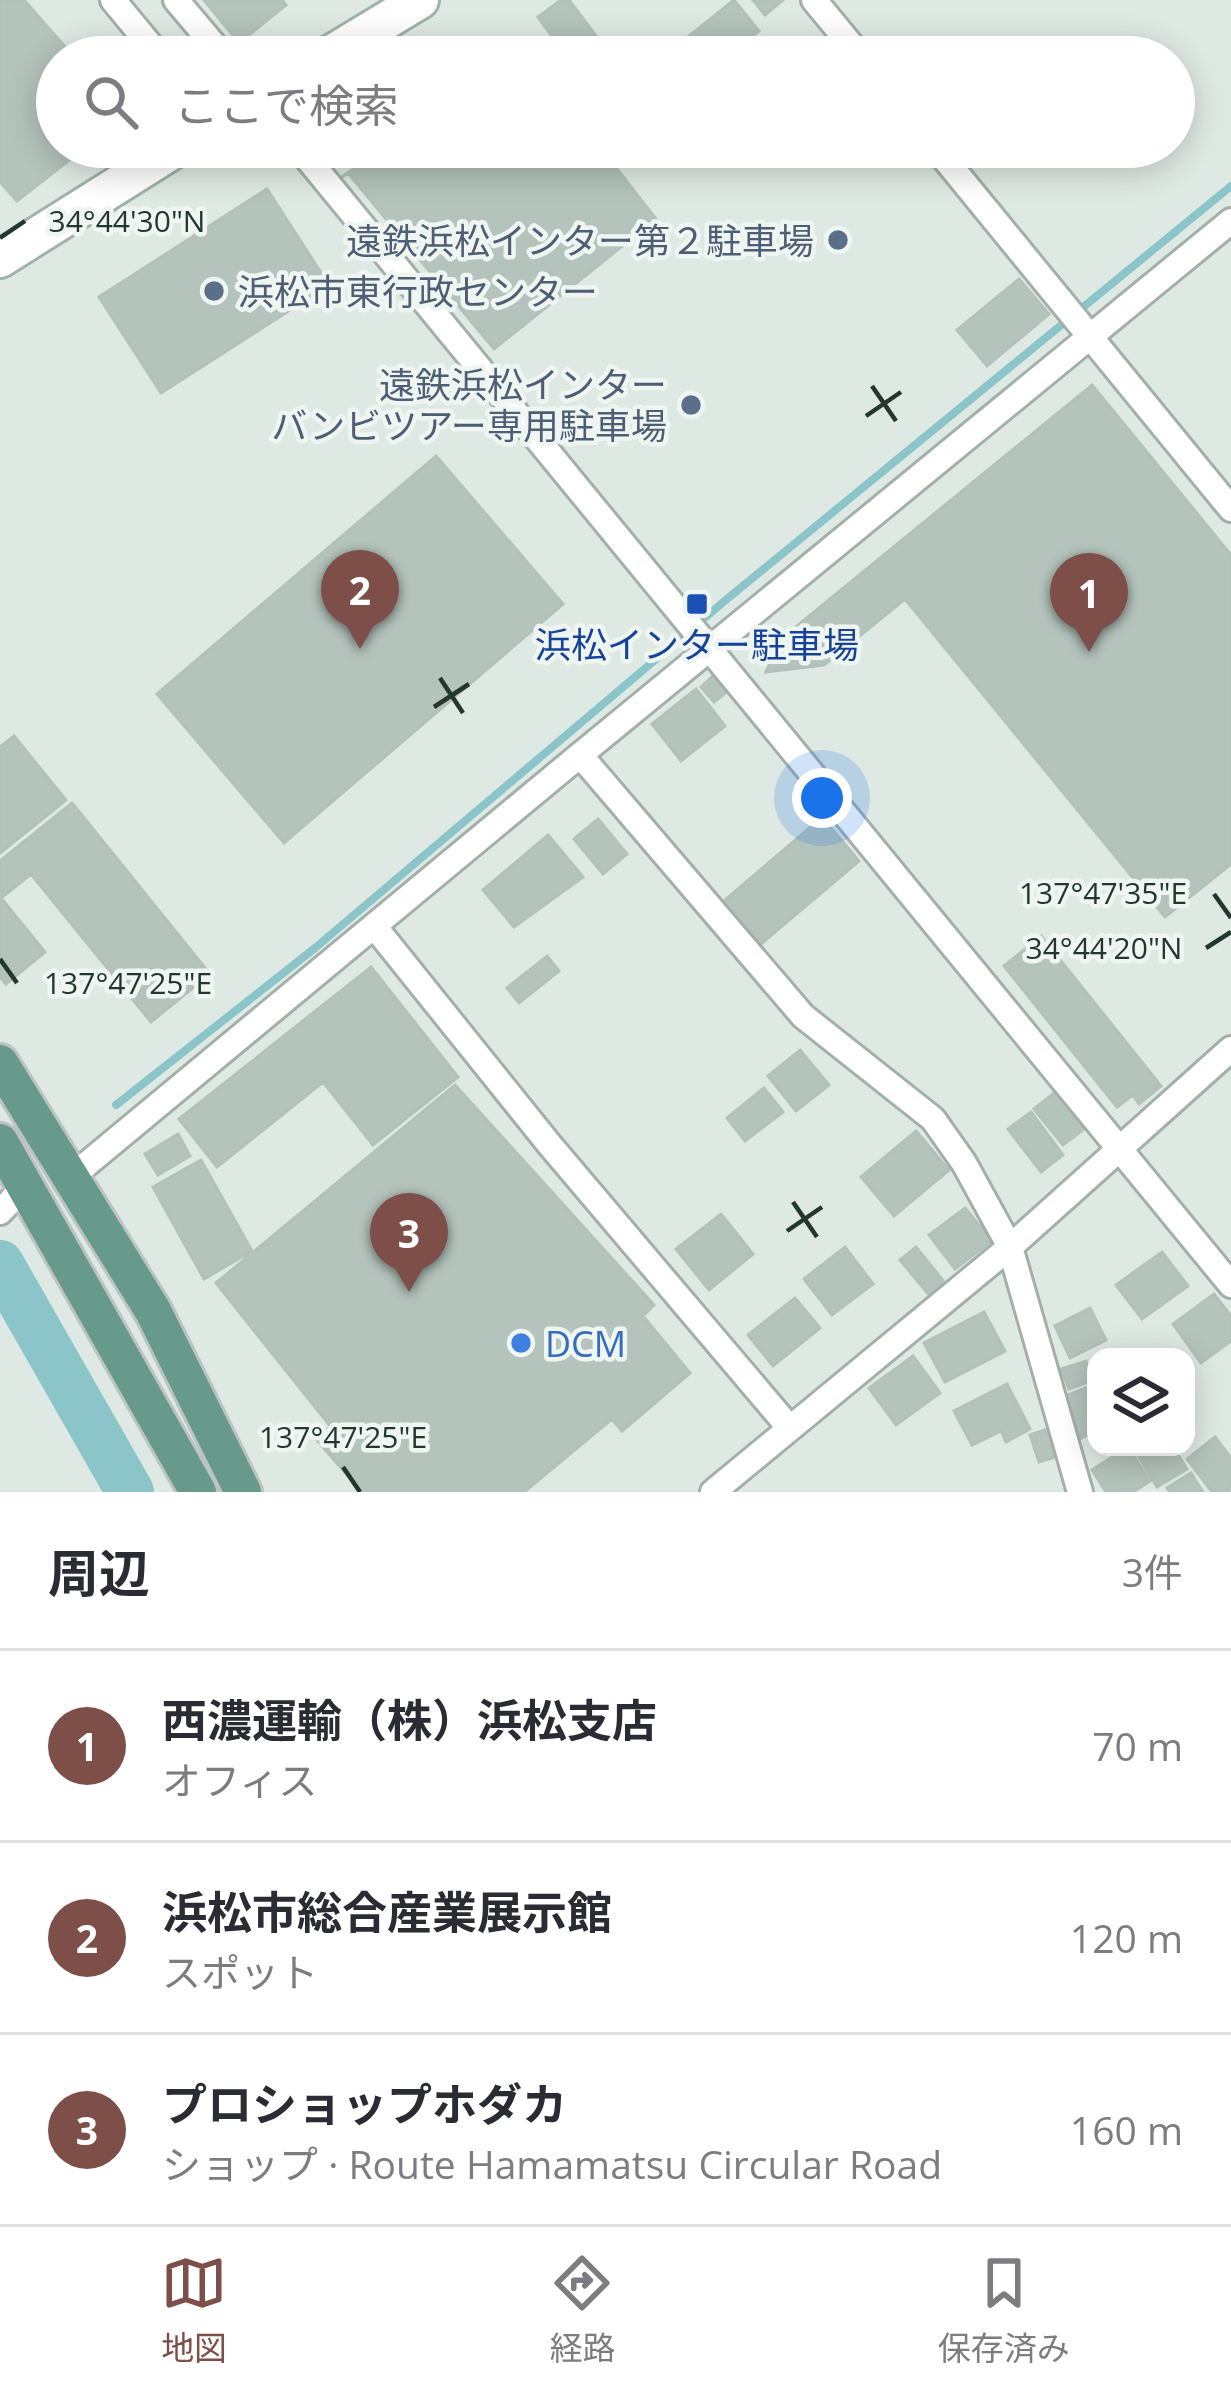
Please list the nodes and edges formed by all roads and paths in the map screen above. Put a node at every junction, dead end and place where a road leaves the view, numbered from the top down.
1 (113, 0) edge
2 (176, 0) edge
3 (420, 0) edge
4 (814, 0) edge
5 (143, 36) edge
6 (206, 36) edge
7 (361, 36) edge
8 (844, 36) edge
9 (145, 168) edge
10 (315, 168) edge
11 (952, 168) edge
12 (1231, 221) edge
13 (0, 259) edge
14 (1087, 331) junction
15 (1231, 509) edge
16 (705, 645) junction
17 (580, 755) junction
18 (374, 926) junction
19 (1231, 1049) edge
20 (0, 1063) edge
21 (0, 1142) edge
22 (1123, 1150) junction
23 (70, 1178) junction
24 (11, 1201) edge
25 (1010, 1247) junction
26 (1231, 1285) edge
27 (788, 1426) junction
28 (198, 1492) edge
29 (243, 1492) edge
30 (713, 1492) edge
31 (1080, 1492) edge

1 - 5 street
2 - 6 street
3 - 7 main road
4 - 8 street
9 - 13 main road
10 - 16 street
11 - 14 street
12 - 14 street
14 - 15 street
14 - 16 street
16 - 17 street
16 - 22 street
17 - 18 street
17 - 25 street
18 - 23 street
18 - 27 street
19 - 22 street
20 - 23 main road
21 - 24 main road
22 - 25 street
22 - 26 street
23 - 29 main road
24 - 28 main road
25 - 27 street
25 - 31 street
27 - 30 street

